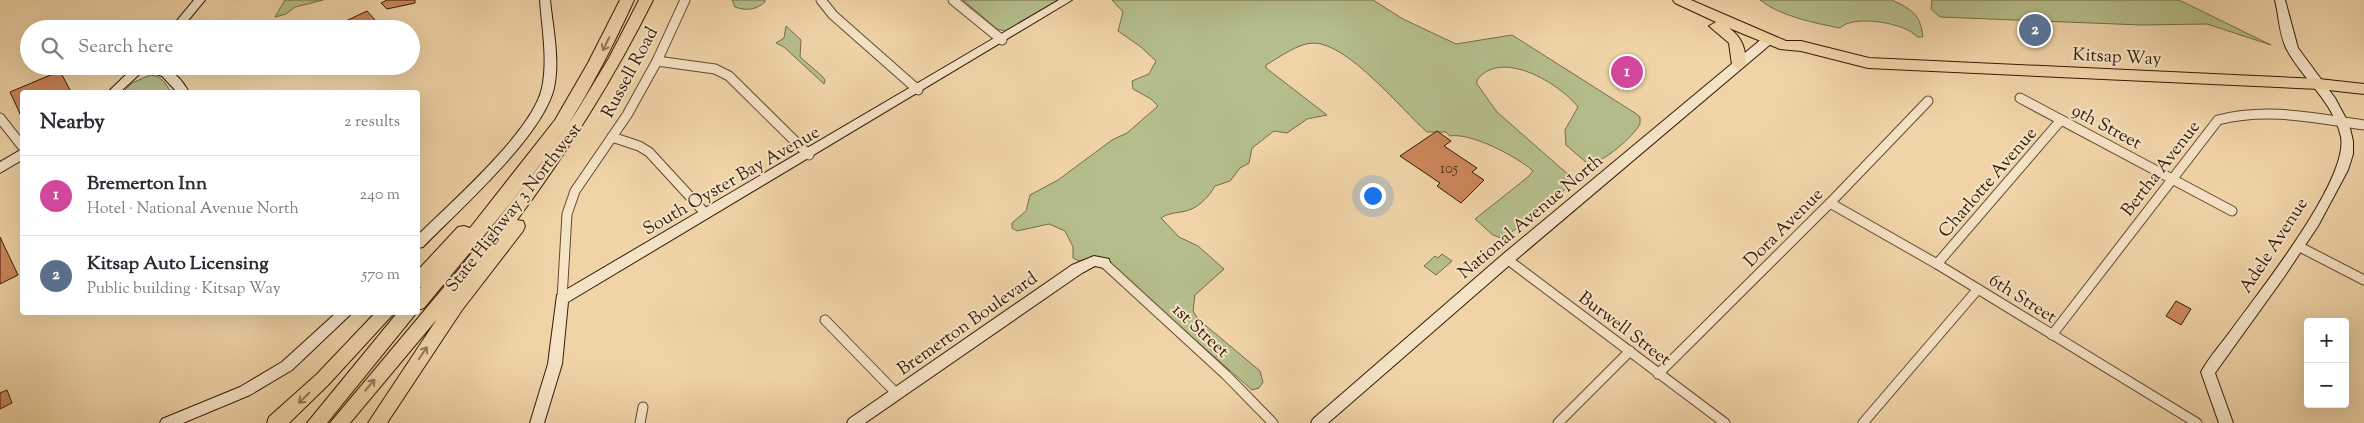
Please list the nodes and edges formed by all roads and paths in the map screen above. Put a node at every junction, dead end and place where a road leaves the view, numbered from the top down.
1 (200, 0) edge
2 (545, 0) edge
3 (627, 0) edge
4 (646, 0) edge
5 (685, 0) edge
6 (821, 0) edge
7 (953, 0) edge
8 (1067, 0) edge
9 (1675, 0) edge
10 (1680, 0) edge
11 (2280, 0) edge
12 (183, 20) edge
13 (1002, 40) junction
14 (1768, 40) junction
15 (657, 62) junction
16 (1739, 65) junction
17 (613, 67) junction
18 (132, 75) edge
19 (168, 75) edge
20 (2319, 84) junction
21 (2364, 89) edge
22 (115, 90) edge
23 (182, 90) edge
24 (918, 90) junction
25 (575, 98) junction
26 (2020, 98) dead end
27 (1928, 101) dead end
28 (0, 118) edge
29 (2061, 120) junction
30 (2342, 122) junction
31 (2364, 125) edge
32 (612, 137) junction
33 (20, 143) edge
34 (20, 155) edge
35 (809, 155) junction
36 (0, 168) edge
37 (2172, 179) junction
38 (1830, 203) junction
39 (2232, 211) dead end
40 (706, 214) junction
41 (420, 241) edge
42 (2298, 246) junction
43 (1507, 258) junction
44 (1104, 263) joint
45 (1937, 264) junction
46 (420, 278) edge
47 (2364, 280) edge
48 (1978, 289) junction
49 (562, 299) junction
50 (420, 301) edge
51 (344, 315) edge
52 (384, 315) edge
53 (406, 315) edge
54 (825, 320) dead end
55 (2052, 335) junction
56 (1630, 351) junction
57 (1658, 374) junction
58 (898, 394) junction
59 (643, 407) dead end
60 (167, 423) edge
61 (276, 423) edge
62 (316, 423) edge
63 (339, 423) edge
64 (377, 423) edge
65 (537, 423) edge
66 (640, 423) edge
67 (854, 423) edge
68 (1273, 423) edge
69 (1318, 423) edge
70 (1558, 423) edge
71 (1724, 423) edge
72 (1863, 423) edge
73 (2197, 423) edge
74 (2226, 423) edge

1 - 12 street
2 - 41 street
3 -> 25 highway, State Highway 3 Northwest
4 - 17 highway, State Highway 3 Northwest
5 - 15 street, Russell Road
6 - 24 street
7 - 13 street
8 - 13 street, South Oyster Bay Avenue
9 - 16 main road
10 - 14 main road, Kitsap Way
11 - 20 street, Adele Avenue
13 - 24 street, South Oyster Bay Avenue
14 - 16 street, National Avenue North
14 - 20 main road, Kitsap Way
15 - 32 street, Russell Road
15 - 35 street
16 - 43 street, National Avenue North
63 -> 17 highway, State Highway 3 Northwest
64 -> 17 highway
18 - 22 street
19 - 23 street
20 - 21 main road, Kitsap Way
20 - 30 street, Adele Avenue
24 - 35 street, South Oyster Bay Avenue
25 - 46 highway
25 - 50 highway, State Highway 3 Northwest
26 - 29 street, 9th Street
27 - 38 street, Dora Avenue
28 - 33 street
29 - 37 street, 9th Street
29 - 45 street, Charlotte Avenue
30 - 31 street, Bertha Avenue
30 - 37 street, Bertha Avenue
30 - 42 street, Adele Avenue
32 - 40 street
32 - 49 street, Russell Road
34 - 36 street
35 - 40 street, South Oyster Bay Avenue
37 - 39 street, 9th Street
37 - 55 street, Bertha Avenue
38 - 45 street, 6th Street
38 - 57 street, Dora Avenue
40 - 49 street, South Oyster Bay Avenue
42 - 47 street
42 - 74 street, Adele Avenue
43 - 56 street, Burwell Street
43 - 69 street, National Avenue North
44 - 58 street, Bremerton Boulevard
44 - 68 street, 1st Street
45 - 48 street, 6th Street
48 - 55 street, 6th Street
48 - 72 street
49 - 65 street
51 - 60 street
52 -> 61 highway
53 - 62 highway
54 - 58 street
55 - 73 street, 6th Street
56 - 57 street, Burwell Street
56 - 70 street
57 - 71 street, Burwell Street
58 - 67 street, Bremerton Boulevard
59 - 66 street

